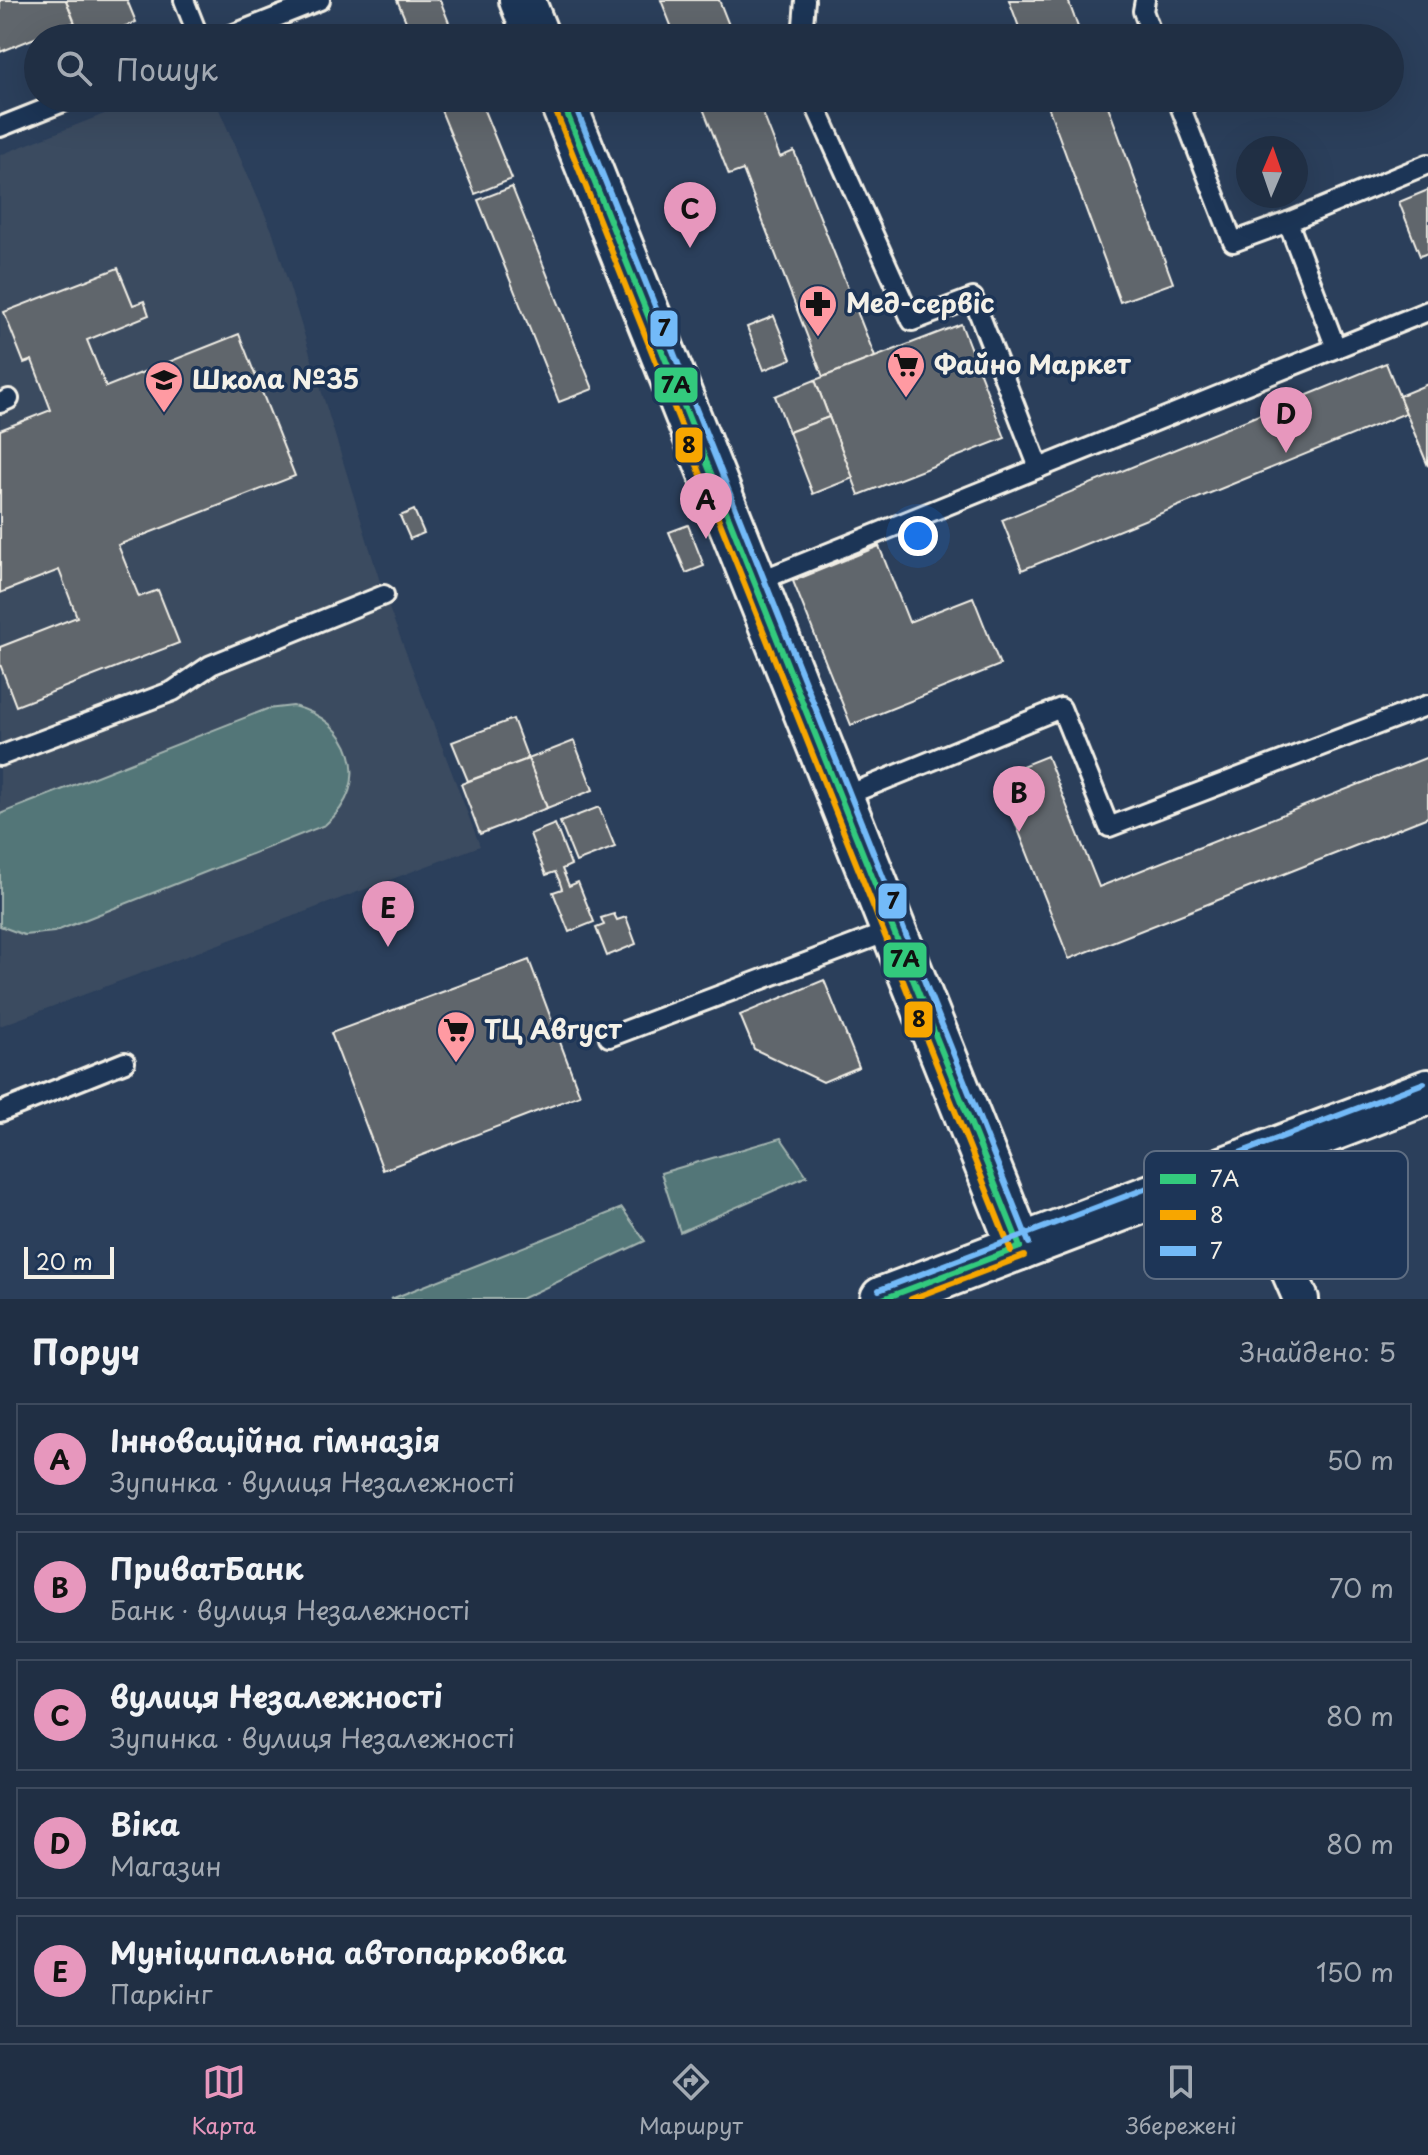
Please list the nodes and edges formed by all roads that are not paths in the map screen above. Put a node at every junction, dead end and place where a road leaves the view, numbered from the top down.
1 (184, 0) edge
2 (320, 0) edge
3 (522, 0) edge
4 (805, 0) edge
5 (1145, 0) edge
6 (193, 24) edge
7 (259, 24) edge
8 (531, 24) edge
9 (803, 24) edge
10 (1148, 24) edge
11 (38, 112) edge
12 (567, 112) edge
13 (818, 112) edge
14 (1182, 112) edge
15 (0, 127) edge
16 (1428, 164) edge
17 (1288, 222) junction
18 (1428, 311) edge
19 (1336, 348) junction
20 (1039, 468) junction
21 (754, 583) junction
22 (384, 595) dead end
23 (1428, 705) edge
24 (0, 756) edge
25 (840, 798) junction
26 (893, 930) junction
27 (609, 1037) dead end
28 (125, 1062) dead end
29 (1428, 1092) edge
30 (0, 1112) edge
31 (1273, 1151) edge
32 (1144, 1200) edge
33 (1020, 1247) junction
34 (1292, 1279) edge
35 (883, 1299) edge
36 (1301, 1299) edge

1 - 6 lane
2 - 7 lane
3 - 8 main road
4 - 9 lane
5 - 10 lane
11 - 15 lane
12 - 21 main road
13 - 20 lane
14 - 17 lane
16 - 17 lane
17 - 19 lane
18 - 19 lane
19 - 20 lane
20 - 21 lane
21 - 25 main road
22 - 24 lane
23 - 25 lane
25 - 26 main road
26 - 27 lane
26 - 33 main road
28 - 30 lane
29 - 31 main road
32 - 33 main road
33 - 35 main road
34 - 36 street

